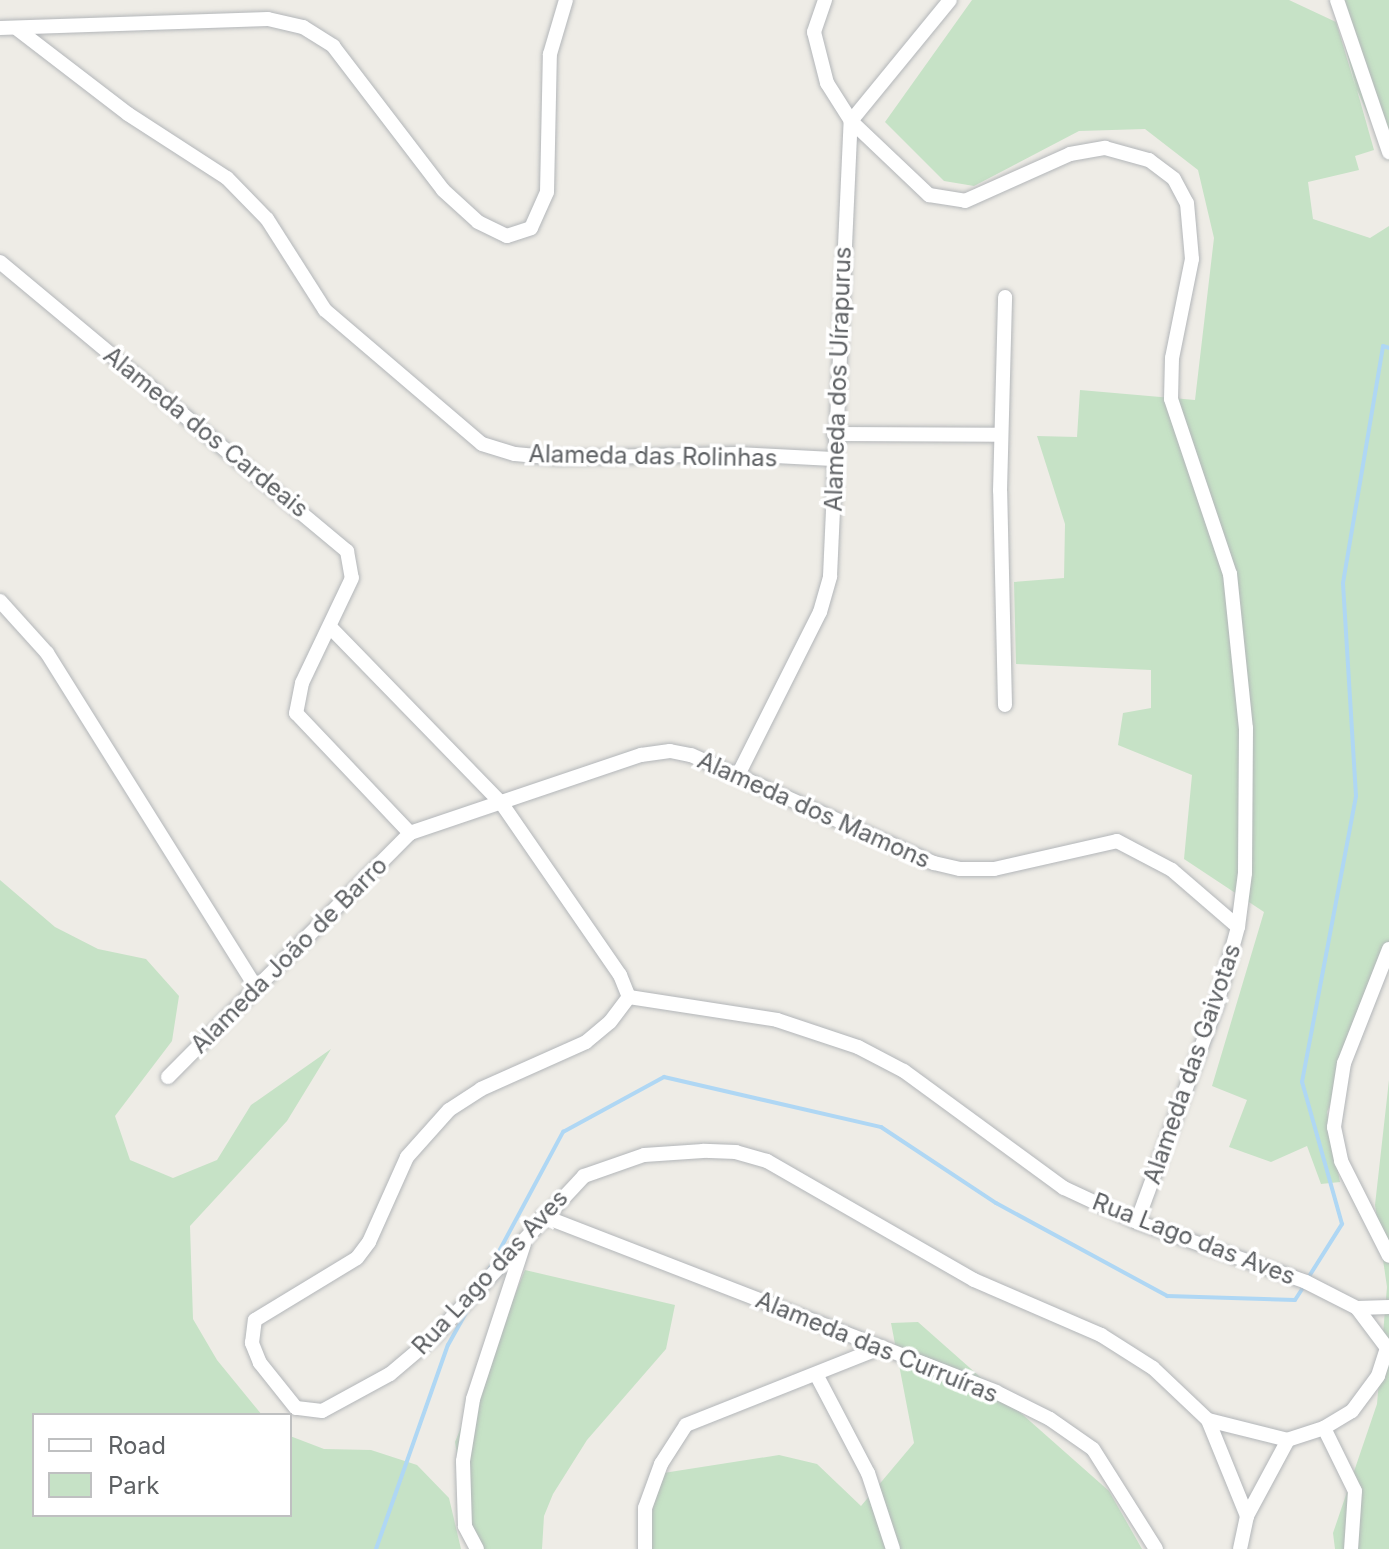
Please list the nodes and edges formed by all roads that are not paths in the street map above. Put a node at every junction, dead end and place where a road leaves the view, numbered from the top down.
1 (566, 0) edge
2 (825, 0) edge
3 (950, 0) edge
4 (1337, 0) edge
5 (0, 28) edge
6 (16, 28) junction
7 (851, 121) junction
8 (1389, 152) edge
9 (0, 262) edge
10 (1005, 297) dead end
11 (834, 434) junction
12 (1000, 435) junction
13 (833, 459) junction
14 (0, 601) edge
15 (331, 628) junction
16 (1005, 705) dead end
17 (739, 773) junction
18 (502, 804) junction
19 (410, 833) junction
20 (1238, 927) junction
21 (1389, 949) edge
22 (256, 987) junction
23 (629, 997) junction
24 (168, 1077) dead end
25 (543, 1216) junction
26 (1137, 1222) junction
27 (526, 1236) junction
28 (1389, 1256) edge
29 (1389, 1307) edge
30 (1357, 1308) junction
31 (1388, 1345) edge
32 (882, 1347) junction
33 (817, 1376) junction
34 (1208, 1420) junction
35 (1324, 1428) junction
36 (1288, 1440) junction
37 (1247, 1516) junction
38 (477, 1549) edge
39 (645, 1549) edge
40 (893, 1549) edge
41 (1156, 1549) edge
42 (1240, 1549) edge
43 (1351, 1549) edge

1 - 6 street
2 - 7 street, Alameda das Gaivotas
3 - 7 street
4 - 8 street
5 - 6 street
6 - 13 street, Alameda das Rolinhas
7 - 11 street, Alameda dos Uírapurus
7 - 20 street, Alameda das Gaivotas
9 - 15 street, Alameda dos Cardeais
10 - 12 street
11 - 12 street
11 - 13 street, Alameda dos Uírapurus
12 - 16 street
13 - 17 street, Alameda dos Uírapurus
14 - 22 street
15 - 18 street
15 - 19 street, Alameda dos Cardeais
17 - 18 street, Alameda dos Mamons
17 - 20 street, Alameda dos Mamons
18 - 19 street, Alameda dos Mamons
18 - 23 street
19 - 22 street, Alameda João de Barro
20 - 26 street, Alameda das Gaivotas
21 - 28 street
22 - 24 street, Alameda João de Barro
23 - 26 street, Rua Lago das Aves
23 - 27 street, Rua Lago das Aves
25 - 27 street, Rua Lago das Aves
25 - 32 street, Alameda das Curruíras
25 - 34 street, Rua Lago das Aves
26 - 30 street, Rua Lago das Aves
27 - 38 street
29 - 30 street
30 - 31 street, Rua Lago das Aves
31 - 35 street, Rua Lago das Aves
32 - 33 street
32 - 41 street, Alameda das Curruíras
33 - 39 street
33 - 40 street
34 - 36 street, Rua Lago das Aves
34 - 37 street, Rua Lago das Aves
35 - 36 street, Rua Lago das Aves
35 - 43 street
36 - 37 street
37 - 42 street

